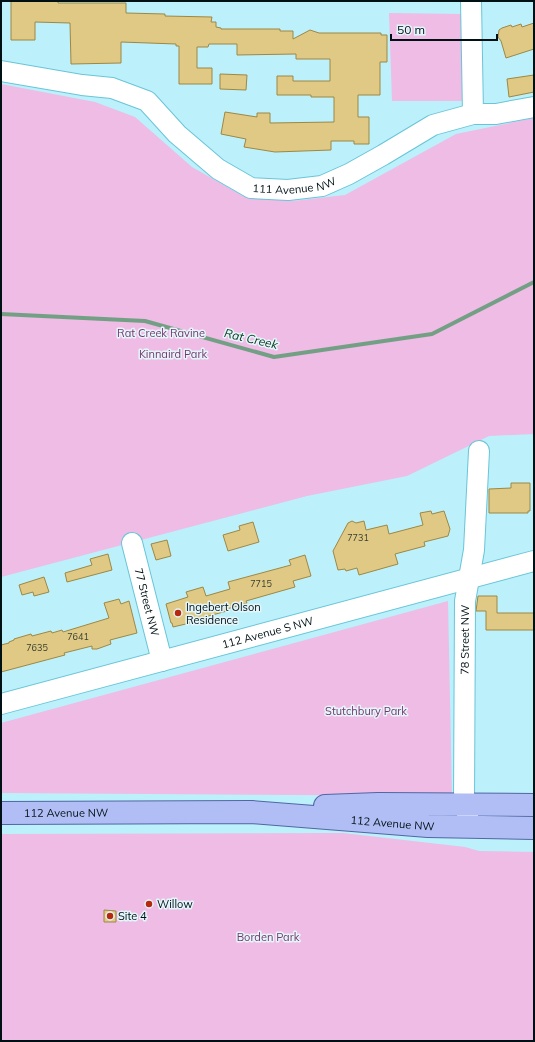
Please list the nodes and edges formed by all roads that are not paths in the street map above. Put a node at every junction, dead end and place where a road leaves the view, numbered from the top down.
1 (471, 1) edge
2 (1, 71) edge
3 (534, 107) edge
4 (473, 114) junction
5 (479, 451) dead end
6 (132, 543) dead end
7 (534, 561) edge
8 (470, 578) junction
9 (162, 661) junction
10 (1, 704) edge
11 (464, 804) junction
12 (534, 804) edge
13 (251, 812) junction
14 (1, 813) edge
15 (472, 827) junction
16 (534, 828) edge

1 - 4 street
2 - 4 street, 111 Avenue NW
3 - 4 street, 111 Avenue NW
5 - 8 street, 78 Street NW
6 - 9 street, 77 Street NW
7 - 8 street, 112 Avenue S NW
8 - 9 street, 112 Avenue S NW
8 - 11 street, 78 Street NW
9 - 10 street, 112 Avenue S NW
11 - 12 main road, 112 Avenue NW
11 - 13 main road, 112 Avenue NW
11 - 15 street, 78 Street NW
13 - 14 main road, 112 Avenue NW
13 - 15 main road, 112 Avenue NW
15 - 16 main road, 112 Avenue NW

